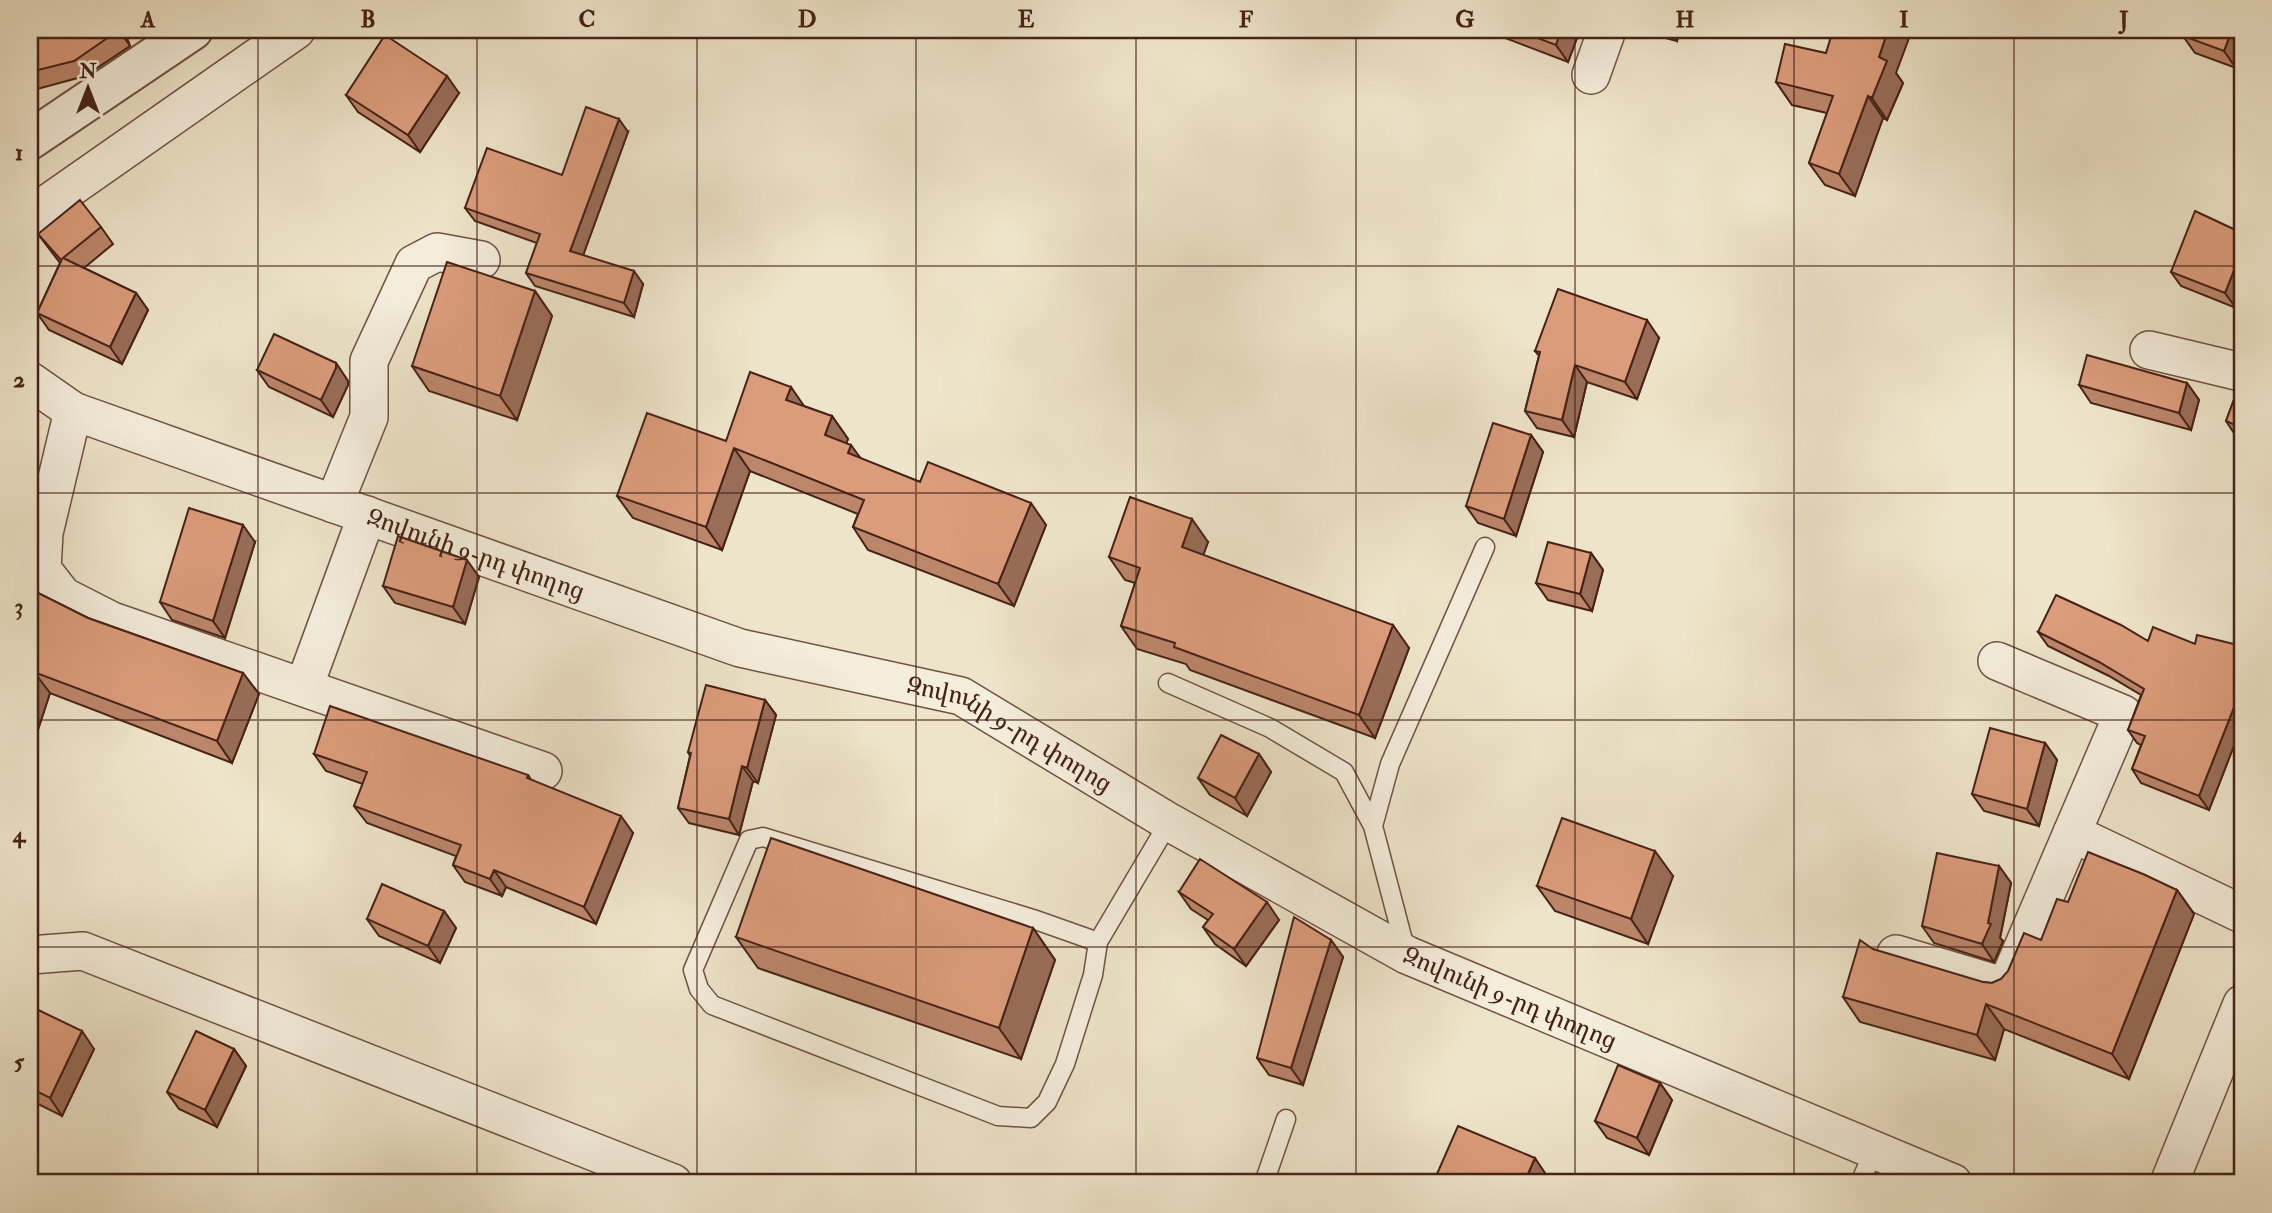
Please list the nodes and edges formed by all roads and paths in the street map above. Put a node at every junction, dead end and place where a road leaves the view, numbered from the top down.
1 (193, 30) edge
2 (296, 30) edge
3 (1607, 30) edge
4 (1591, 75) dead end
5 (30, 140) edge
6 (30, 216) edge
7 (481, 260) dead end
8 (2149, 350) dead end
9 (2242, 369) edge
10 (30, 381) edge
11 (73, 411) junction
12 (351, 510) junction
13 (1485, 547) dead end
14 (1997, 661) dead end
15 (1168, 683) dead end
16 (304, 688) junction
17 (543, 771) dead end
18 (1169, 822) junction
19 (1373, 826) junction
20 (2072, 833) junction
21 (2242, 914) edge
22 (1098, 942) junction
23 (1896, 954) edge
24 (1407, 955) junction
25 (30, 956) edge
26 (2242, 1004) edge
27 (1286, 1119) dead end
28 (1874, 1150) junction
29 (673, 1183) edge
30 (1264, 1183) edge
31 (1860, 1183) edge
32 (1953, 1183) edge
33 (2169, 1183) edge

1 - 5 street
2 - 6 street
3 - 4 street
7 - 12 street
8 - 9 street
10 - 11 street, Զովունի 9-րդ փողոց
11 - 12 street, Զովունի 9-րդ փողոց
11 - 16 street
12 - 16 street
12 - 18 street, Զովունի 9-րդ փողոց
13 - 19 lane
14 - 20 street
15 - 19 lane
16 - 17 street
18 - 22 lane
18 - 24 street, Զովունի 9-րդ փողոց
19 - 24 lane
20 - 21 street
20 - 23 street
22 - 22 lane
24 - 28 street, Զովունի 9-րդ փողոց
25 - 29 street
26 - 33 street
27 - 30 lane
28 - 31 lane
28 - 32 street, Զովունի 9-րդ փողոց

